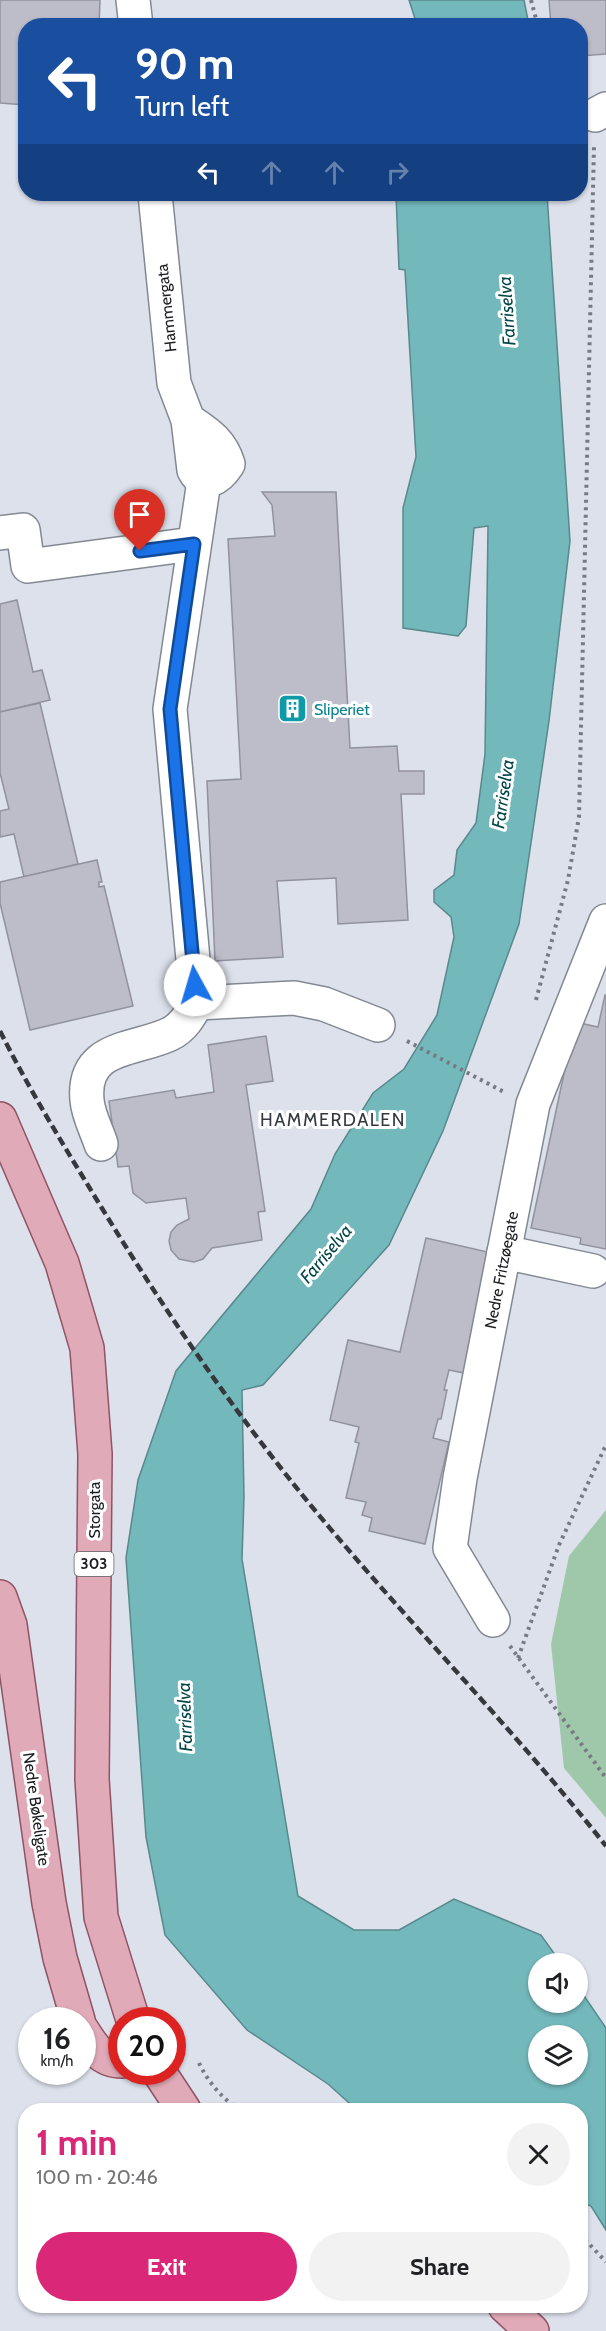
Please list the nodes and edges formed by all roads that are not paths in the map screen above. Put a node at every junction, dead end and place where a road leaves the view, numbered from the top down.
1 (133, 0) edge
2 (135, 18) edge
3 (155, 201) edge
4 (0, 533) edge
5 (194, 544) junction
6 (606, 921) edge
7 (197, 1003) junction
8 (378, 1024) road end
9 (0, 1119) edge
10 (101, 1144) dead end
11 (504, 1252) junction
12 (593, 1271) dead end
13 (0, 1597) edge
14 (493, 1620) road end
15 (74, 2007) edge
16 (130, 2007) edge
17 (96, 2050) edge
18 (108, 2060) edge
19 (168, 2085) edge
20 (179, 2103) edge
21 (513, 2313) edge
22 (532, 2331) edge

1 - 2 street
3 - 5 street, Hammergata
4 - 5 street
5 - 7 street, Hammergata
6 - 11 street, Nedre Fritzøegate
7 - 8 street
7 - 10 street
9 - 16 main road, Storgata / 303
11 - 12 street
11 - 14 street, Nedre Fritzøegate
13 - 15 main road, Nedre Bøkeligate
17 - 18 main road
19 - 20 main road
21 - 22 main road

